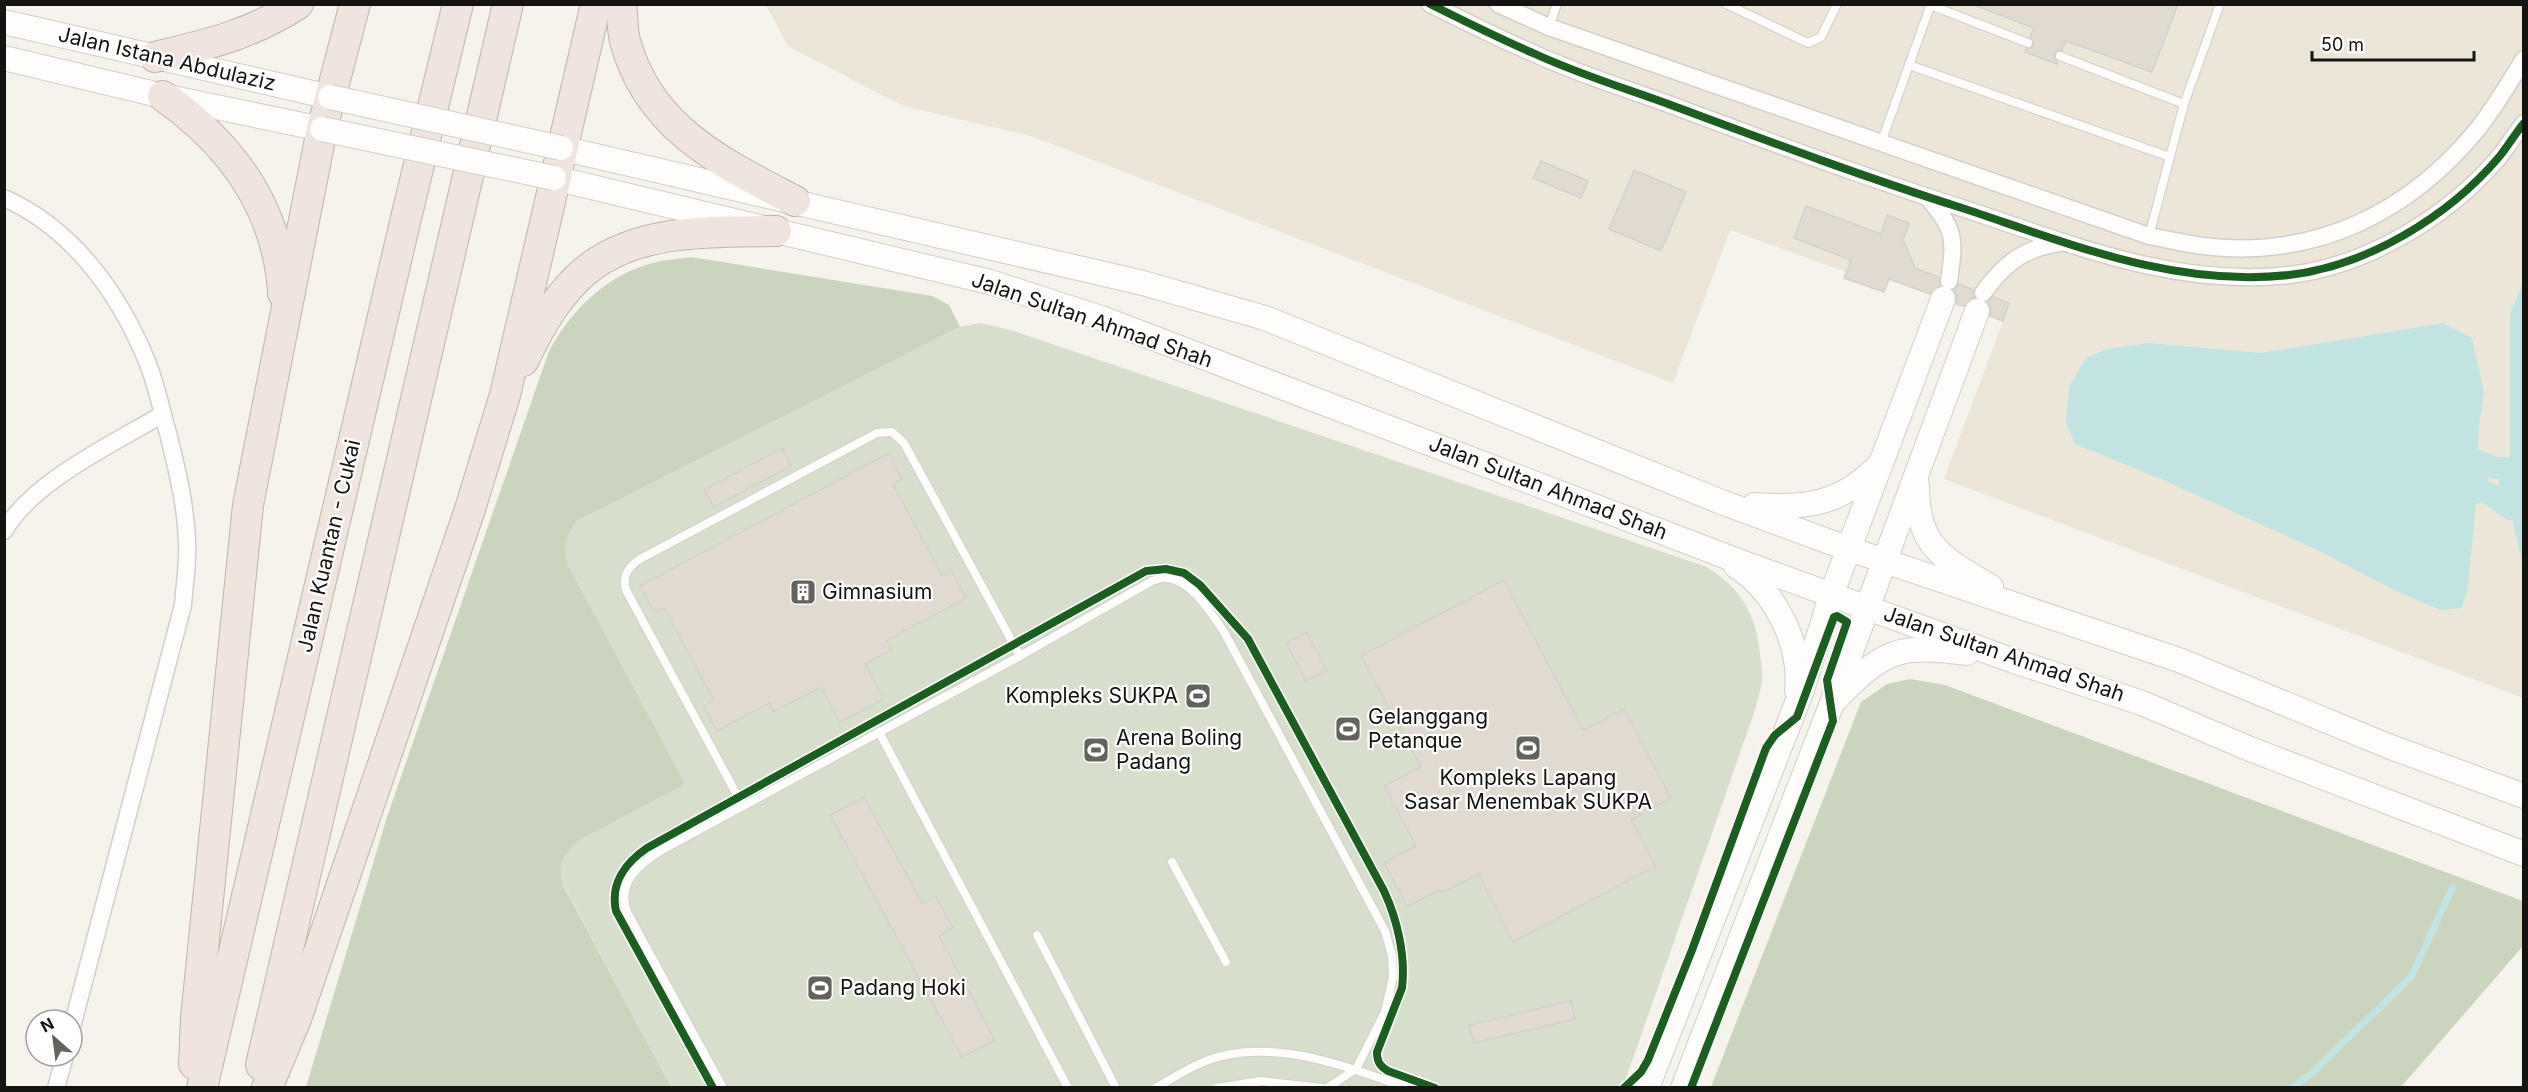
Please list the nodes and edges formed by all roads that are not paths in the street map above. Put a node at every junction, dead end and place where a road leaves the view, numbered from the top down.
1 (298, 4) edge
2 (355, 4) edge
3 (458, 4) edge
4 (508, 4) edge
5 (596, 4) edge
6 (621, 4) edge
7 (1430, 4) edge
8 (1498, 4) edge
9 (1557, 4) edge
10 (1726, 4) edge
11 (1837, 4) edge
12 (2220, 4) edge
13 (1931, 5) edge
14 (4, 22) edge
15 (1549, 27) junction
16 (2028, 43) dead end
17 (2060, 56) dead end
18 (154, 57) junction
19 (4, 58) edge
20 (2523, 59) edge
21 (1909, 65) junction
22 (164, 96) junction
23 (330, 97) junction
24 (2184, 105) junction
25 (2523, 123) edge
26 (322, 129) junction
27 (1881, 143) junction
28 (561, 148) junction
29 (2170, 157) junction
30 (554, 178) junction
31 (1927, 197) junction
32 (4, 198) edge
33 (795, 201) junction
34 (776, 231) junction
35 (2149, 236) junction
36 (2065, 242) junction
37 (1946, 290) joint
38 (1980, 302) joint
39 (283, 329) junction
40 (505, 395) junction
41 (163, 414) junction
42 (1883, 460) junction
43 (1917, 476) junction
44 (1724, 503) junction
45 (4, 531) edge
46 (1699, 546) junction
47 (1849, 549) junction
48 (1885, 561) junction
49 (1832, 593) junction
50 (1868, 606) junction
51 (2024, 608) junction
52 (1020, 656) junction
53 (2014, 661) junction
54 (1832, 703) junction
55 (1789, 725) junction
56 (879, 732) junction
57 (2523, 796) edge
58 (743, 806) junction
59 (2523, 854) edge
60 (1172, 862) dead end
61 (1037, 935) dead end
62 (1226, 962) dead end
63 (77, 1008) edge
64 (61, 1068) edge
65 (1356, 1069) junction
66 (1644, 1085) edge
67 (56, 1088) edge
68 (193, 1088) edge
69 (202, 1088) edge
70 (256, 1088) edge
71 (267, 1088) edge
72 (723, 1088) edge
73 (1068, 1088) edge
74 (1116, 1088) edge
75 (1155, 1088) edge
76 (1216, 1088) edge
77 (1322, 1088) edge
78 (1327, 1088) edge
79 (1407, 1088) edge
80 (1683, 1088) edge

1 - 18 highway
2 - 23 highway
3 - 69 highway, Jalan Kuantan - Cukai
4 - 70 highway
5 - 28 highway
6 - 33 highway
7 - 31 street
8 - 15 street
9 - 15 lane
10 - 11 lane
12 - 24 lane
13 - 16 lane
13 - 21 lane
14 - 18 main road, Jalan Istana Abdulaziz
15 - 27 street
17 - 24 lane
18 - 23 main road, Jalan Istana Abdulaziz
19 - 22 main road, Jalan Istana Abdulaziz
20 - 35 street
21 - 27 lane
21 - 29 lane
22 - 26 main road, Jalan Istana Abdulaziz
22 - 39 highway
23 - 26 highway
23 - 28 main road, Jalan Istana Abdulaziz, bridge
24 - 29 lane
25 - 36 street
26 - 30 main road, Jalan Istana Abdulaziz, bridge
26 - 39 highway
27 - 35 street
28 - 30 highway
28 - 33 main road, Jalan Sultan Ahmad Shah
29 - 35 lane
30 - 34 main road, Jalan Sultan Ahmad Shah
30 - 40 highway
31 - 36 street
31 - 37 street
32 - 41 street
33 - 44 main road, Jalan Sultan Ahmad Shah
34 - 40 highway
34 - 46 main road, Jalan Sultan Ahmad Shah
36 - 38 street
37 - 42 main road
38 - 43 main road
39 - 68 highway
40 - 71 highway
41 - 45 street
41 - 63 street
42 - 44 main road
42 - 47 main road
43 - 48 main road
43 - 51 main road
44 - 47 main road, Jalan Sultan Ahmad Shah
46 - 49 main road, Jalan Sultan Ahmad Shah
46 - 55 main road
47 - 48 main road, Jalan Sultan Ahmad Shah
47 - 49 main road
48 - 50 main road
48 - 51 main road, Jalan Sultan Ahmad Shah
49 - 50 main road, Jalan Sultan Ahmad Shah
49 - 55 main road
50 - 53 main road, Jalan Sultan Ahmad Shah
50 - 54 main road
51 - 57 main road, Jalan Sultan Ahmad Shah
52 - 56 lane
52 - 58 lane
52 - 65 lane
53 - 54 main road
53 - 59 main road, Jalan Sultan Ahmad Shah
54 - 80 main road
55 - 66 main road
56 - 58 lane
56 - 73 lane
58 - 72 lane
60 - 62 lane
61 - 74 lane
64 - 67 street
65 - 75 lane
65 - 78 lane
65 - 79 lane
76 - 77 lane

